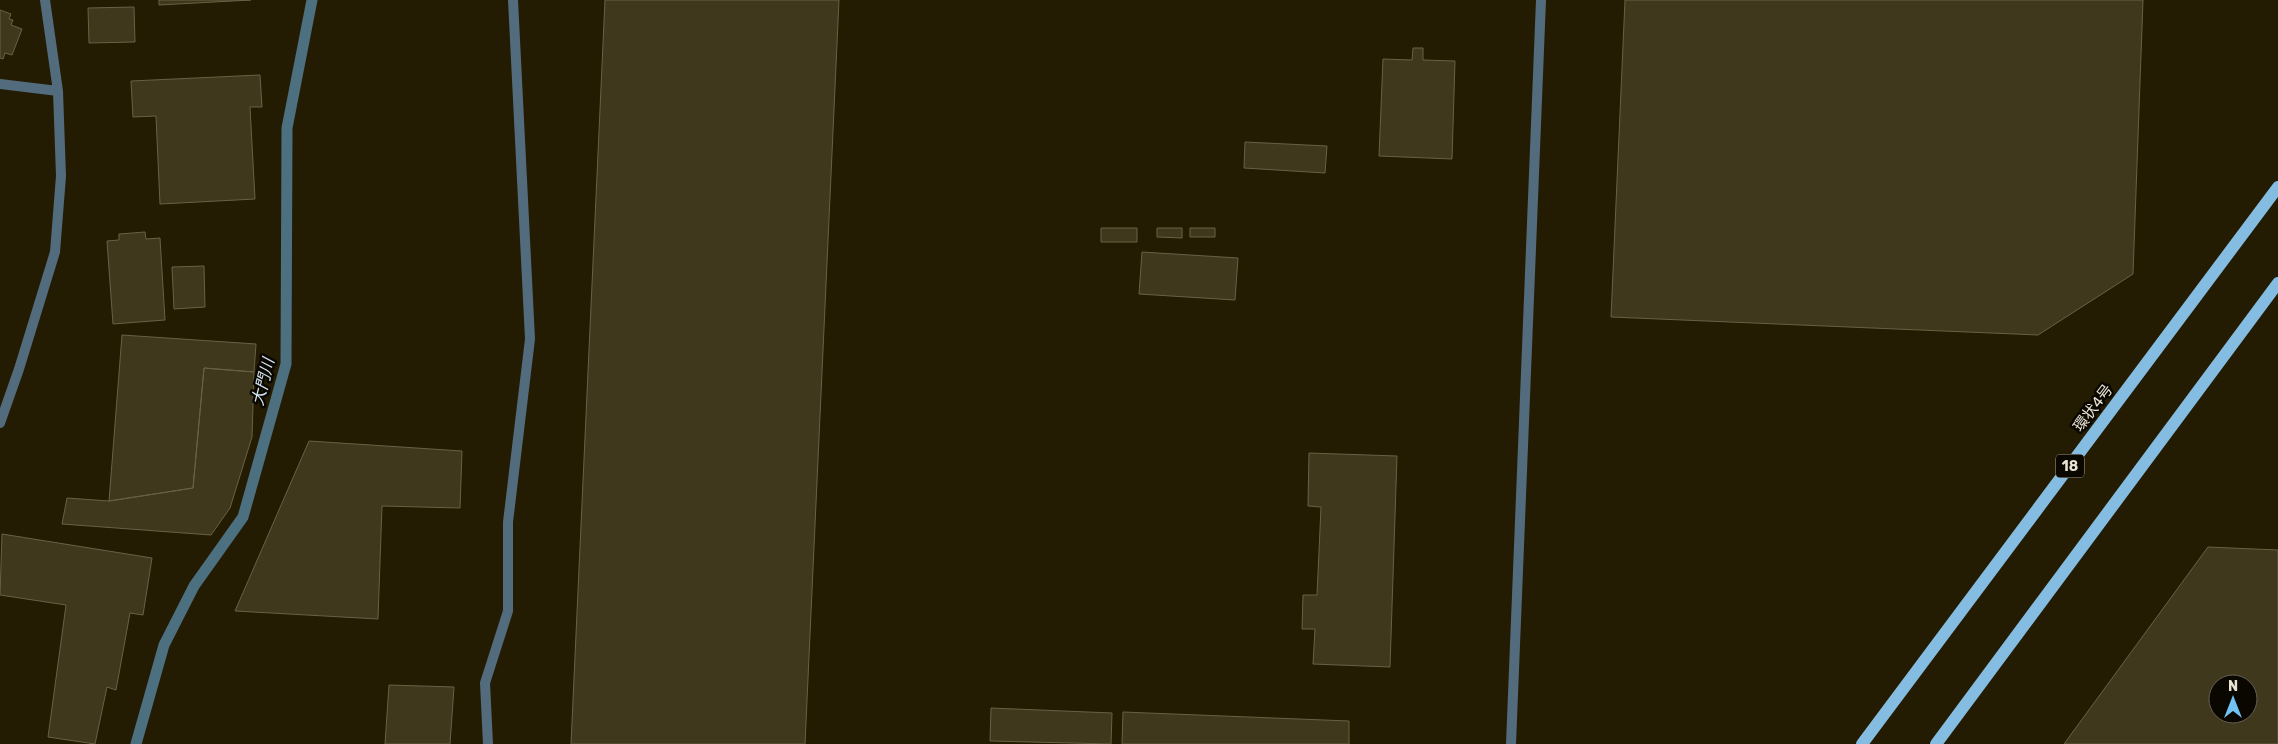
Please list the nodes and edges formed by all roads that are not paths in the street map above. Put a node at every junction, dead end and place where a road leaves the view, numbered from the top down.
1 (45, 0) edge
2 (513, 0) edge
3 (1541, 0) edge
4 (0, 84) edge
5 (58, 90) junction
6 (2278, 187) edge
7 (2278, 283) edge
8 (0, 423) edge
9 (488, 744) edge
10 (1511, 744) edge
11 (1862, 744) edge
12 (1936, 744) edge

1 - 5 street
2 - 9 street
3 - 10 street
4 - 5 street
5 - 8 street
6 - 11 main road, 環状4号 / 18
7 - 12 main road

